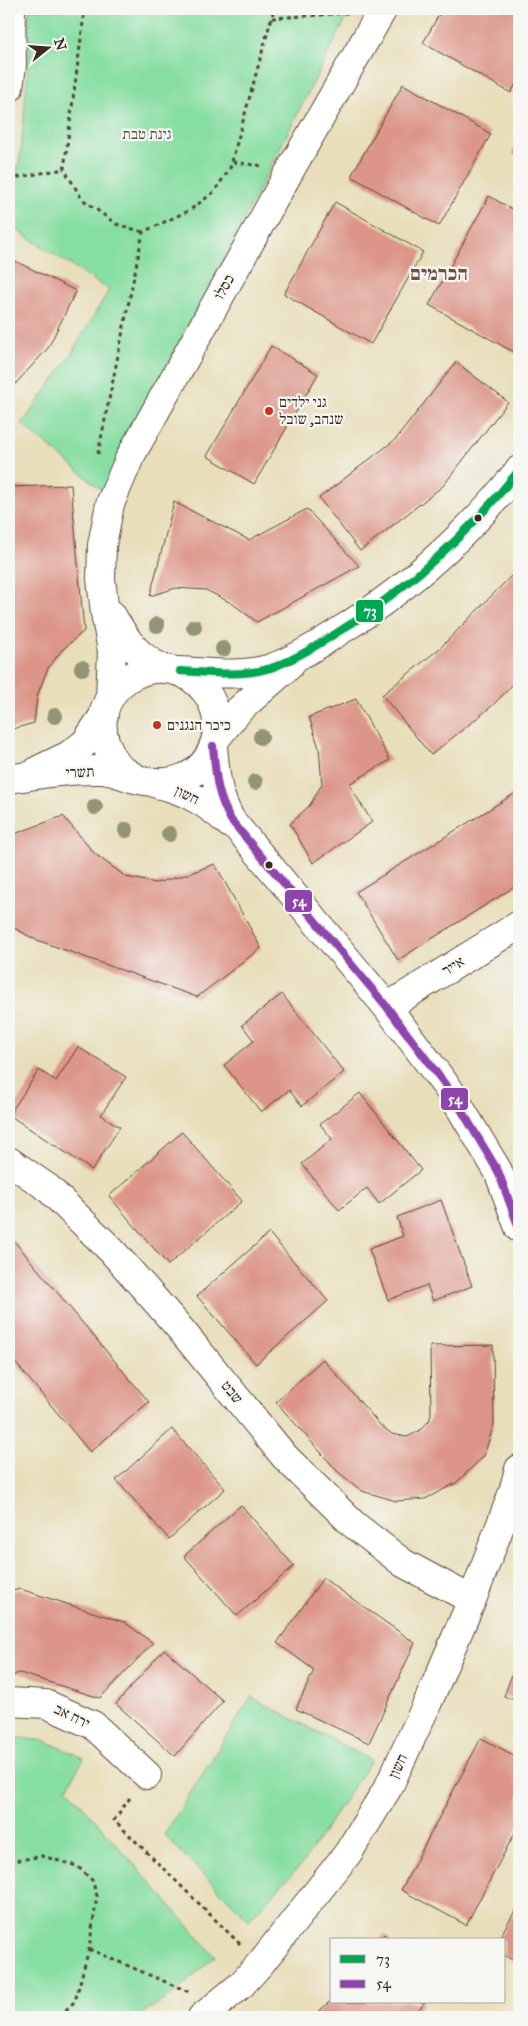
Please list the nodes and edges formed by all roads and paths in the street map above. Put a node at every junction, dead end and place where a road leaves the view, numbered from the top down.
1 (11, 9) edge
2 (73, 9) edge
3 (88, 9) edge
4 (274, 9) edge
5 (383, 10) edge
6 (84, 15) junction
7 (272, 18) junction
8 (9, 88) edge
9 (64, 169) junction
10 (9, 179) edge
11 (144, 232) junction
12 (97, 461) dead end
13 (519, 470) edge
14 (102, 579) junction
15 (304, 653) junction
16 (170, 670) junction
17 (107, 706) junction
18 (215, 741) junction
19 (14, 778) edge
20 (145, 781) junction
21 (243, 834) junction
22 (519, 925) edge
23 (387, 1007) junction
24 (9, 1161) edge
25 (519, 1228) edge
26 (519, 1469) edge
27 (472, 1600) junction
28 (9, 1702) edge
29 (147, 1775) joint
30 (9, 1862) edge
31 (89, 1949) junction
32 (260, 1964) junction
33 (210, 2011) edge
34 (59, 2017) edge

1 - 8 street
2 - 6 path
3 - 6 path
4 - 7 path
5 - 7 path
5 - 14 street, כסלו
6 - 9 path
7 - 11 path
9 - 10 path
9 - 11 path
11 - 12 path
13 - 15 street
14 - 16 street, כסלו
14 - 17 street, כסלו
15 - 16 street
15 - 18 street
16 - 17 street
16 - 18 street
17 - 19 street, תשרי
17 - 20 street
18 - 20 street
18 - 21 street, חשון
19 - 20 street, תשרי
20 - 21 street, חשון
21 - 23 street, חשון
22 - 23 street, אייר
23 - 25 street, חשון
24 - 27 street, שבט
26 - 27 street, חשון
27 - 32 street, חשון
28 - 29 street, ירח אב
29 - 32 path
30 - 31 path
31 - 33 path
31 - 34 path
32 - 33 street, חשון

